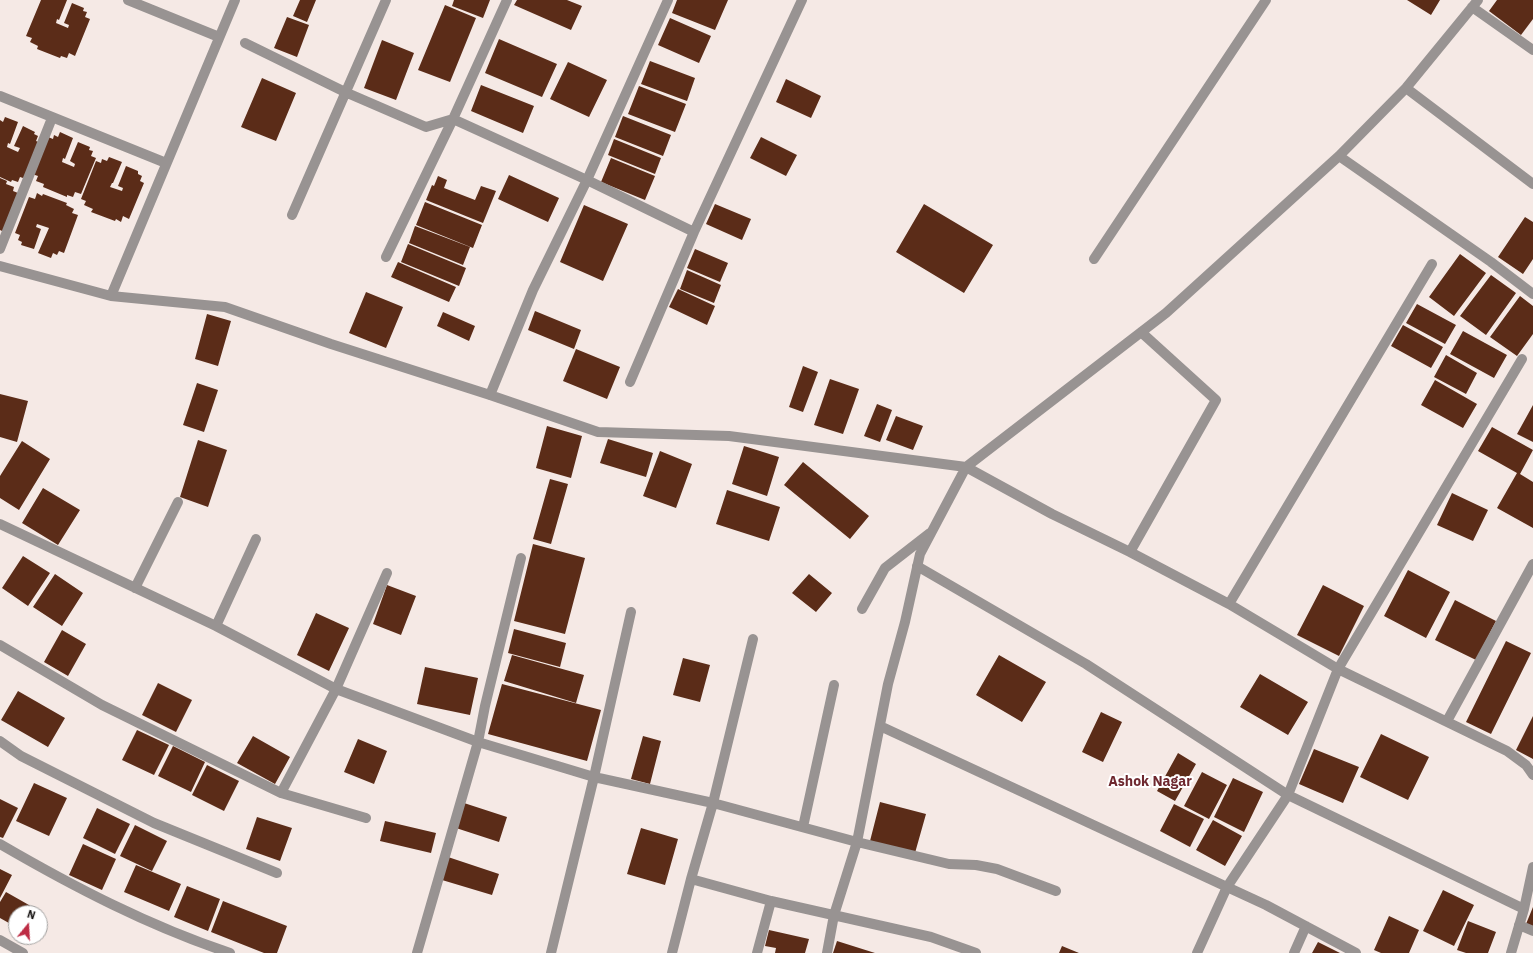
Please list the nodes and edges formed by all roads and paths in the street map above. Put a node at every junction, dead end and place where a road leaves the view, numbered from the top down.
1 (128, 0) edge
2 (235, 0) edge
3 (386, 0) edge
4 (507, 0) edge
5 (668, 0) edge
6 (802, 0) edge
7 (1266, 0) edge
8 (1475, 4) edge
9 (219, 37) junction
10 (245, 43) dead end
11 (1533, 50) edge
12 (1406, 88) junction
13 (345, 92) junction
14 (0, 96) edge
15 (52, 118) junction
16 (453, 119) junction
17 (1339, 156) junction
18 (166, 163) junction
19 (587, 180) junction
20 (1532, 181) edge
21 (292, 216) dead end
22 (694, 232) junction
23 (0, 249) edge
24 (386, 257) dead end
25 (1094, 259) dead end
26 (1432, 264) dead end
27 (0, 266) edge
28 (1533, 294) edge
29 (111, 296) junction
30 (1141, 332) junction
31 (1522, 359) dead end
32 (630, 382) dead end
33 (490, 395) junction
34 (966, 467) junction
35 (178, 502) dead end
36 (0, 524) edge
37 (933, 530) junction
38 (256, 539) dead end
39 (1130, 552) junction
40 (521, 558) dead end
41 (1533, 564) edge
42 (917, 566) junction
43 (387, 573) dead end
44 (135, 588) junction
45 (1228, 604) junction
46 (862, 609) dead end
47 (631, 612) dead end
48 (216, 626) junction
49 (753, 639) dead end
50 (0, 645) edge
51 (1338, 669) junction
52 (834, 685) dead end
53 (336, 689) junction
54 (1447, 721) junction
55 (880, 726) junction
56 (0, 741) edge
57 (478, 742) junction
58 (1533, 775) edge
59 (594, 777) junction
60 (282, 793) junction
61 (1288, 795) junction
62 (713, 803) junction
63 (366, 818) dead end
64 (803, 827) junction
65 (857, 842) junction
66 (0, 844) edge
67 (1533, 867) edge
68 (278, 873) dead end
69 (691, 879) junction
70 (1227, 887) junction
71 (1056, 891) dead end
72 (771, 901) junction
73 (1524, 910) junction
74 (834, 915) junction
75 (1520, 925) junction
76 (1306, 926) junction
77 (1533, 930) edge
78 (0, 940) edge
79 (23, 953) edge
80 (230, 953) edge
81 (417, 953) edge
82 (551, 953) edge
83 (672, 953) edge
84 (757, 953) edge
85 (827, 953) edge
86 (976, 953) edge
87 (1197, 953) edge
88 (1294, 953) edge
89 (1356, 953) edge
90 (1511, 953) edge

1 - 9 street
2 - 9 street
3 - 13 street
4 - 16 street
5 - 19 street
6 - 22 street
7 - 25 street
8 - 11 street
8 - 12 street
9 - 18 street
10 - 13 street
12 - 17 street
12 - 20 street
13 - 16 street
13 - 21 street
14 - 15 street
15 - 18 street
15 - 23 street
16 - 19 street
16 - 24 street
17 - 28 street
17 - 30 street
18 - 29 street
19 - 22 street
19 - 33 street
22 - 32 street
26 - 45 street
27 - 29 street
29 - 33 street
30 - 34 street
30 - 39 street
31 - 51 street
33 - 34 street
34 - 37 street
34 - 39 street
35 - 44 street
36 - 44 street
37 - 42 street
37 - 46 street
38 - 48 street
39 - 45 street
40 - 57 street
41 - 54 street
42 - 55 street
42 - 61 street
43 - 53 street
44 - 48 street
45 - 51 street
47 - 59 street
48 - 53 street
49 - 62 street
50 - 60 street
51 - 54 street
51 - 61 street
52 - 64 street
53 - 57 street
53 - 60 street
54 - 58 street
55 - 65 street
55 - 70 street
56 - 68 street
57 - 59 street
57 - 81 street
59 - 62 street
59 - 82 street
60 - 63 street
61 - 70 street
61 - 73 street
62 - 64 street
62 - 69 street
64 - 65 street
65 - 71 street
65 - 74 street
66 - 80 street
67 - 73 street
69 - 72 street
69 - 83 street
70 - 76 street
70 - 87 street
72 - 74 street
72 - 84 street
73 - 75 street
74 - 85 street
74 - 86 street
75 - 77 street
75 - 90 street
76 - 88 street
76 - 89 street
78 - 79 street

